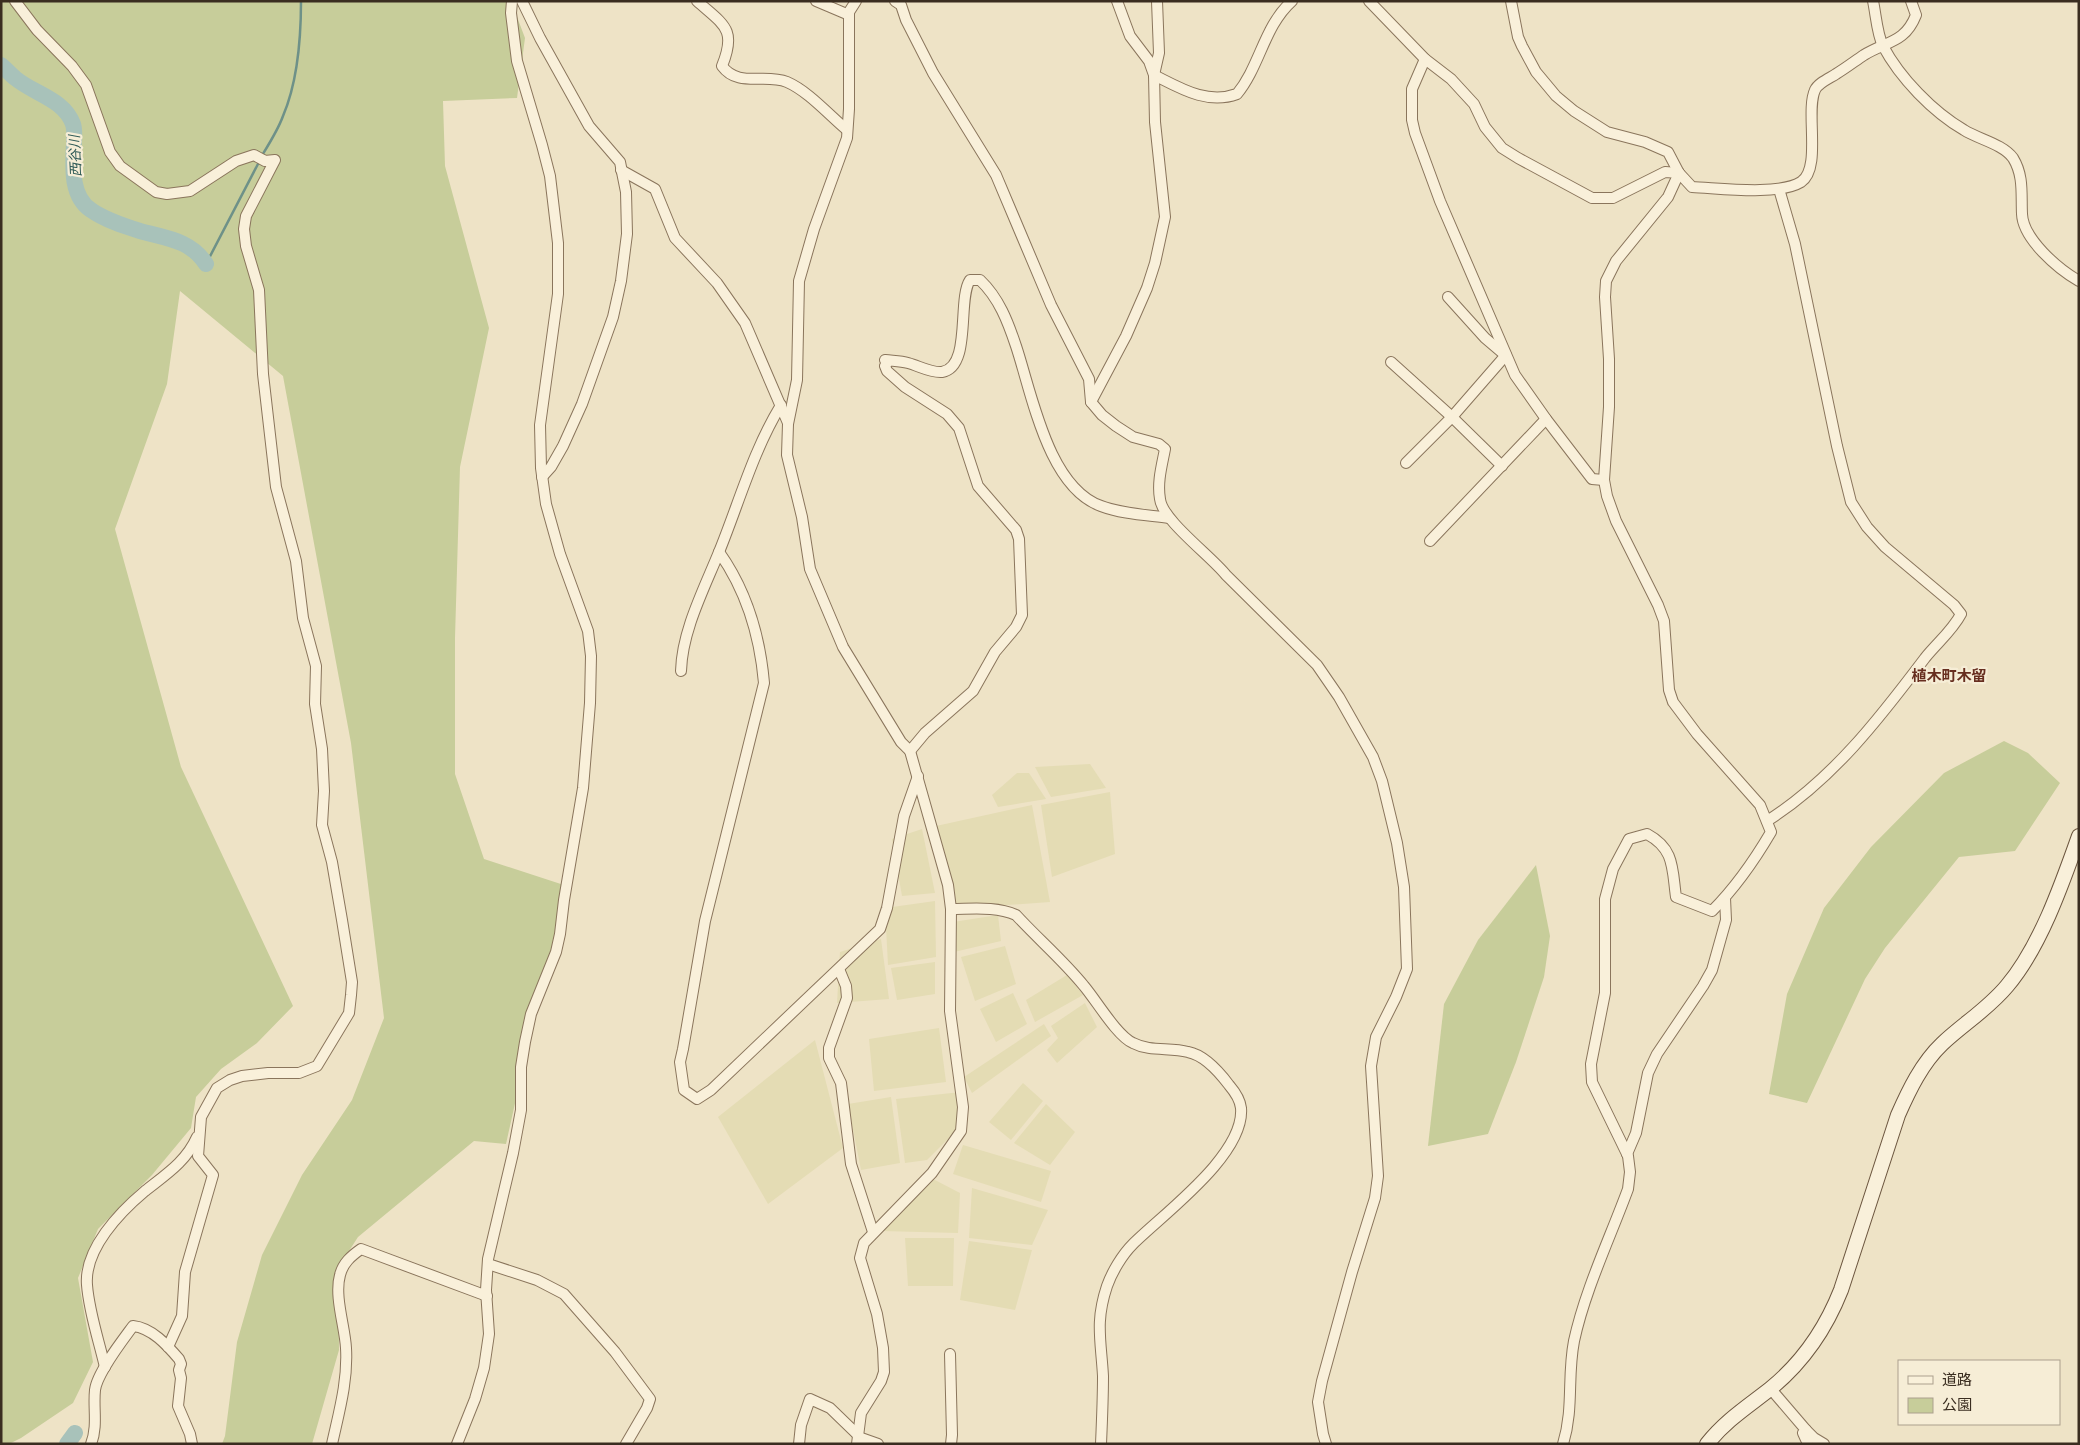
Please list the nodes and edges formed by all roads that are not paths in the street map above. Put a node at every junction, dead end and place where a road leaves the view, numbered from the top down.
1 (16, 1) edge
2 (512, 1) edge
3 (522, 1) edge
4 (697, 1) edge
5 (816, 1) edge
6 (856, 1) edge
7 (896, 1) edge
8 (1117, 1) edge
9 (1157, 1) edge
10 (1292, 1) edge
11 (1369, 1) edge
12 (1511, 1) edge
13 (1873, 1) edge
14 (1911, 1) edge
15 (849, 15) junction
16 (1882, 45) junction
17 (1425, 59) junction
18 (1154, 75) junction
19 (847, 130) junction
20 (622, 170) junction
21 (1679, 173) junction
22 (1779, 189) junction
23 (2079, 281) edge
24 (1448, 297) dead end
25 (1506, 356) junction
26 (1391, 362) dead end
27 (1091, 402) junction
28 (781, 405) junction
29 (1452, 417) junction
30 (1546, 419) junction
31 (788, 424) junction
32 (1406, 463) dead end
33 (1502, 466) junction
34 (542, 477) junction
35 (1604, 480) junction
36 (1168, 518) junction
37 (1430, 541) dead end
38 (720, 552) junction
39 (681, 671) dead end
40 (910, 752) junction
41 (918, 776) junction
42 (1767, 821) junction
43 (2079, 836) edge
44 (1725, 898) junction
45 (951, 910) junction
46 (839, 969) junction
47 (200, 1132) junction
48 (1627, 1154) junction
49 (873, 1232) junction
50 (488, 1264) junction
51 (487, 1296) junction
52 (168, 1347) junction
53 (950, 1354) dead end
54 (105, 1367) junction
55 (1770, 1388) junction
56 (1806, 1430) junction
57 (857, 1440) edge
58 (91, 1444) edge
59 (192, 1444) edge
60 (332, 1444) edge
61 (456, 1444) edge
62 (626, 1444) edge
63 (799, 1444) edge
64 (878, 1444) edge
65 (951, 1444) edge
66 (1101, 1444) edge
67 (1326, 1444) edge
68 (1562, 1444) edge
69 (1707, 1444) edge
70 (1808, 1444) edge
71 (1824, 1444) edge

1 - 47 street
2 - 34 street
3 - 20 street
4 - 19 street
5 - 15 street
6 - 15 street
7 - 27 street
8 - 18 street
9 - 18 street
10 - 18 street
11 - 17 street
12 - 21 street
13 - 16 street
14 - 16 street
15 - 19 street
16 - 22 street
16 - 23 street
17 - 21 street
17 - 25 street
18 - 27 street
19 - 31 street
20 - 28 street
20 - 34 street
21 - 22 street
21 - 35 street
22 - 42 street
24 - 25 street
25 - 29 street
25 - 30 street
26 - 29 street
27 - 36 street
28 - 31 street
28 - 38 street
29 - 32 street
29 - 33 street
30 - 33 street
30 - 35 street
31 - 40 street
33 - 37 street
34 - 50 street
35 - 42 street
36 - 40 street
36 - 67 street
38 - 39 street
38 - 46 street
40 - 41 street
41 - 45 street
41 - 46 street
42 - 44 street
43 - 55 street
44 - 48 street
44 - 48 street
45 - 49 street
45 - 66 street
46 - 49 street
47 - 52 street
47 - 54 street
48 - 68 street
49 - 57 street
50 - 51 street
50 - 62 street
51 - 60 street
51 - 61 street
52 - 54 street
52 - 59 street
53 - 65 street
54 - 58 street
55 - 56 street
55 - 69 street
56 - 70 street
56 - 71 street
57 - 63 street
57 - 64 street

